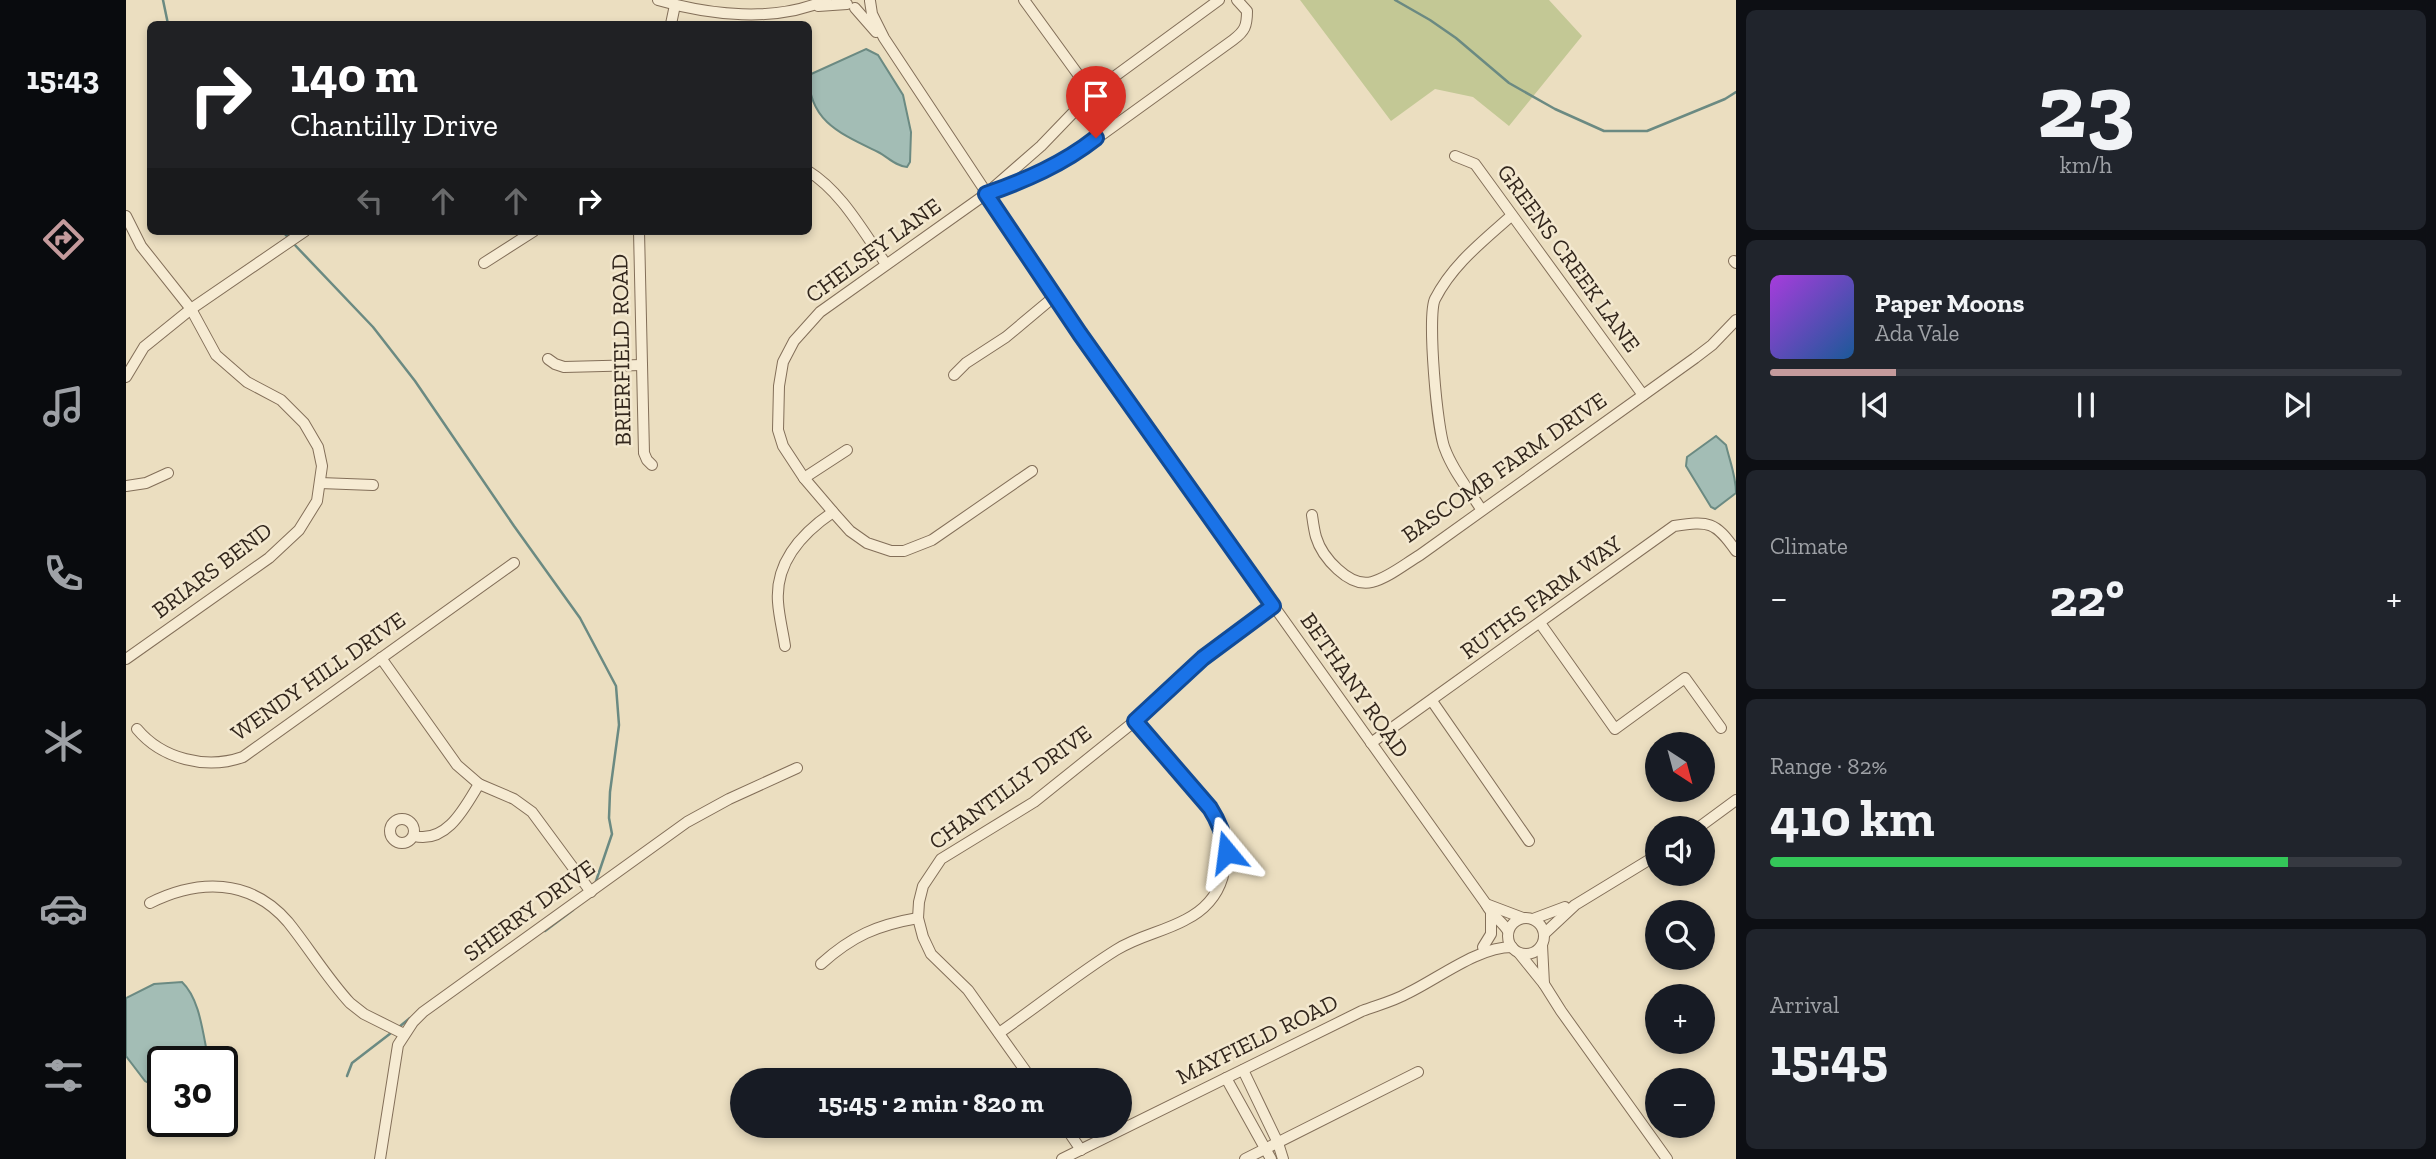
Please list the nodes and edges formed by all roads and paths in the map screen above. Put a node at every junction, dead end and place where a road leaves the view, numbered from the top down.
1 (658, 0) edge
2 (826, 0) edge
3 (1024, 0) edge
4 (1219, 0) edge
5 (1237, 0) edge
6 (870, 1) edge
7 (849, 4) edge
8 (675, 5) junction
9 (811, 6) junction
10 (672, 21) edge
11 (884, 38) junction
12 (1092, 93) junction
13 (1114, 124) junction
14 (1455, 156) dead end
15 (812, 173) edge
16 (986, 194) junction
17 (126, 216) edge
18 (1511, 216) junction
19 (130, 235) edge
20 (299, 235) edge
21 (528, 235) edge
22 (639, 235) edge
23 (484, 263) dead end
24 (886, 264) junction
25 (1055, 296) junction
26 (191, 309) junction
27 (1736, 320) edge
28 (548, 359) dead end
29 (642, 365) junction
30 (954, 375) dead end
31 (126, 377) edge
32 (1643, 395) junction
33 (847, 450) dead end
34 (652, 464) dead end
35 (1032, 471) dead end
36 (168, 473) dead end
37 (804, 478) junction
38 (320, 483) junction
39 (373, 485) dead end
40 (126, 486) edge
41 (1482, 509) junction
42 (833, 512) junction
43 (1312, 515) dead end
44 (1736, 551) edge
45 (513, 563) dead end
46 (1273, 606) junction
47 (1540, 623) junction
48 (785, 646) dead end
49 (381, 658) junction
50 (126, 659) edge
51 (1432, 701) junction
52 (1135, 721) junction
53 (1721, 728) dead end
54 (136, 729) dead end
55 (1371, 743) junction
56 (797, 768) dead end
57 (479, 784) junction
58 (1736, 800) edge
59 (1714, 816) edge
60 (419, 837) dead end
61 (1529, 841) dead end
62 (1645, 862) edge
63 (591, 892) junction
64 (150, 903) dead end
65 (1575, 905) junction
66 (1489, 909) junction
67 (918, 918) junction
68 (1528, 918) junction
69 (1508, 933) junction
70 (1543, 940) junction
71 (1483, 947) junction
72 (1516, 950) junction
73 (1471, 958) junction
74 (821, 964) dead end
75 (1544, 984) junction
76 (404, 1034) junction
77 (999, 1034) junction
78 (1023, 1068) edge
79 (1243, 1070) junction
80 (1418, 1072) dead end
81 (1226, 1078) junction
82 (1073, 1138) edge
83 (1278, 1143) junction
84 (1081, 1150) junction
85 (1268, 1154) edge
86 (380, 1159) edge
87 (1062, 1159) edge
88 (1245, 1159) edge
89 (1283, 1159) edge
90 (1667, 1159) edge

1 - 8 street
2 - 9 street
3 - 12 street
4 - 12 street
5 - 13 street
6 - 7 street
6 - 11 street, BETHANY ROAD
7 - 9 street
7 - 11 street, BETHANY ROAD
8 - 9 street
8 - 10 street
11 - 16 street, BETHANY ROAD
12 - 13 street
12 - 16 street
13 - 16 street
14 - 18 street, GREENS CREEK LANE
15 - 24 street
16 - 24 street, CHELSEY LANE
16 - 25 street, BETHANY ROAD
17 - 19 street, BRIARS BEND
18 - 32 street, GREENS CREEK LANE
18 - 41 street
19 - 26 street, BRIARS BEND
20 - 26 street
21 - 23 street
22 - 29 street, BRIERFIELD ROAD
24 - 37 street, CHELSEY LANE
25 - 30 street
25 - 46 street, BETHANY ROAD
26 - 31 street
26 - 38 street, BRIARS BEND
27 - 32 street, BASCOMB FARM DRIVE
28 - 29 street
29 - 34 street, BRIERFIELD ROAD
32 - 41 street, BASCOMB FARM DRIVE
33 - 37 street
35 - 42 street, CHELSEY LANE
36 - 40 street
37 - 42 street, CHELSEY LANE
38 - 39 street
38 - 50 street, BRIARS BEND
41 - 43 street, BASCOMB FARM DRIVE
42 - 48 street
44 - 47 street, RUTHS FARM WAY
45 - 49 street, WENDY HILL DRIVE
46 - 52 street, CHANTILLY DRIVE
46 - 55 street, BETHANY ROAD
47 - 51 street, RUTHS FARM WAY
47 - 53 street
49 - 54 street, WENDY HILL DRIVE
49 - 57 street
51 - 55 street, RUTHS FARM WAY
51 - 61 street
52 - 67 street, CHANTILLY DRIVE
52 - 77 street
55 - 66 street, BETHANY ROAD
56 - 63 street, SHERRY DRIVE
57 - 60 street
57 - 63 street
58 - 59 street
62 - 65 street
63 - 76 street, SHERRY DRIVE
64 - 76 street
65 - 68 street
65 - 70 street
66 - 68 street
66 - 69 street, BETHANY ROAD
66 - 71 street
67 - 74 street
67 - 77 street
68 - 69 street
68 - 70 street
69 - 71 street, MAYFIELD ROAD
69 - 72 street
70 - 72 street
70 - 75 street
71 - 73 street, MAYFIELD ROAD
72 - 73 street, MAYFIELD ROAD
72 - 75 street
73 - 79 street, MAYFIELD ROAD
75 - 90 street
76 - 86 street, SHERRY DRIVE
77 - 78 street
79 - 81 street, MAYFIELD ROAD
79 - 83 street
80 - 83 street
81 - 84 street, MAYFIELD ROAD
81 - 85 street
82 - 84 street
83 - 85 street
83 - 89 street
84 - 87 street, MAYFIELD ROAD
85 - 88 street

